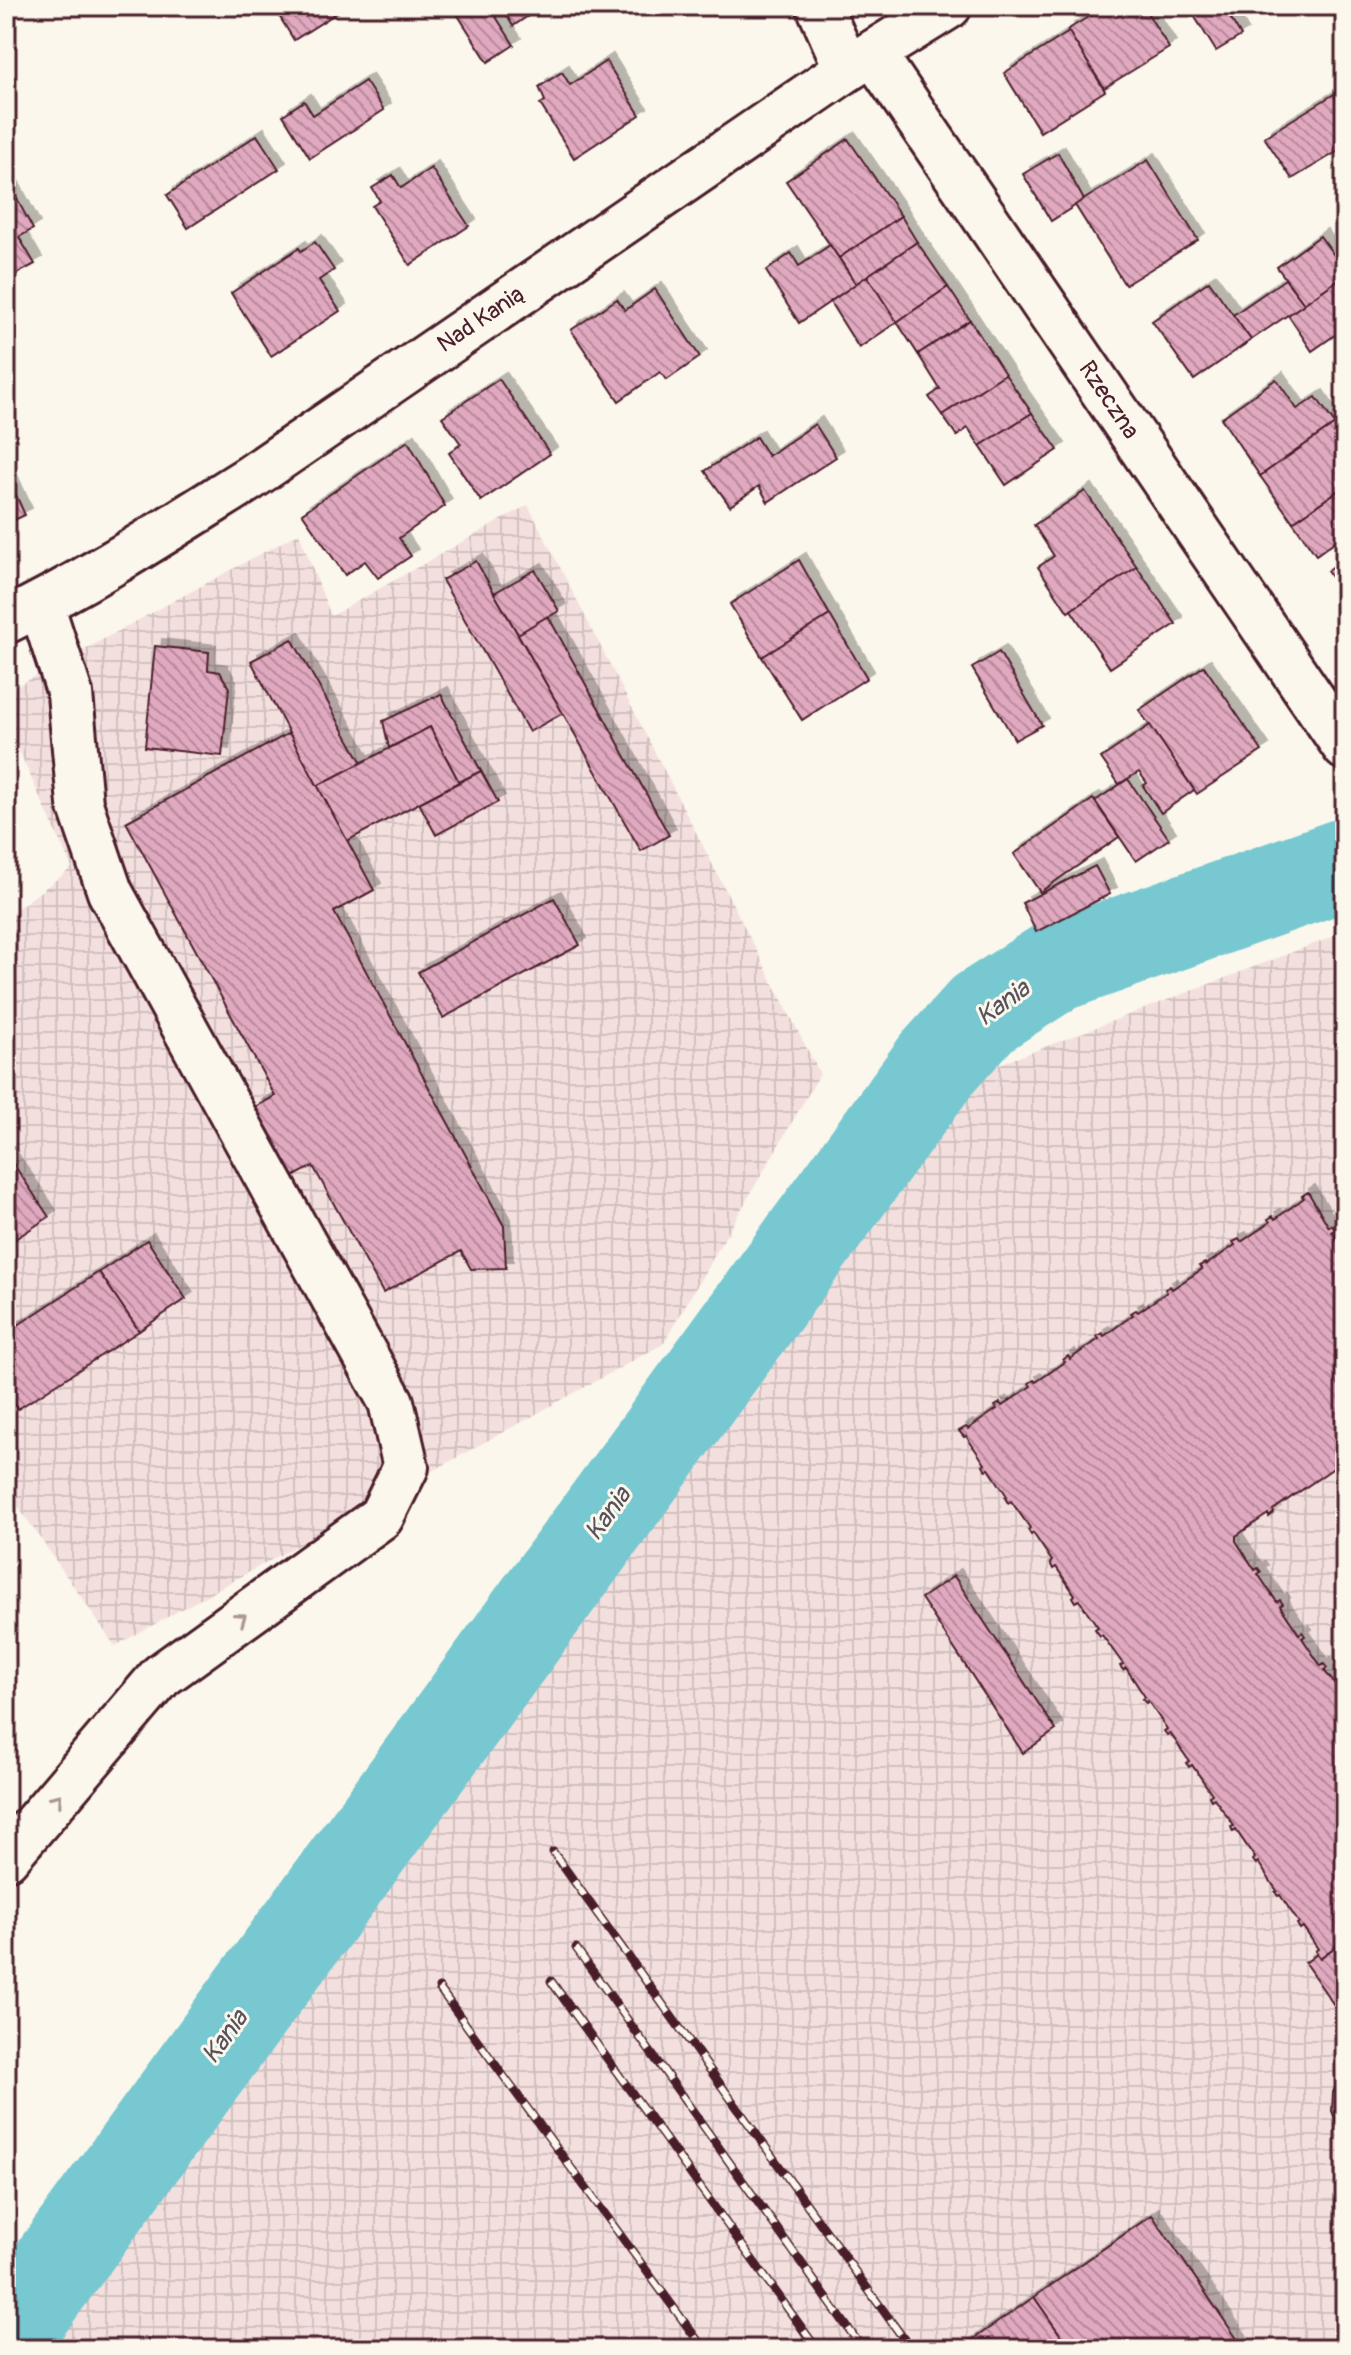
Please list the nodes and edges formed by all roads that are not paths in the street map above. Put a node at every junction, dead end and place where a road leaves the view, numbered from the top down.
1 (819, 6) edge
2 (949, 6) edge
3 (860, 61) junction
4 (24, 612) edge
5 (1345, 747) edge
6 (6, 1858) edge

1 - 3 street, Rzeczna
2 - 3 street, Nad Kanią
3 - 4 street, Nad Kanią
3 - 5 street, Rzeczna
6 -> 4 street

